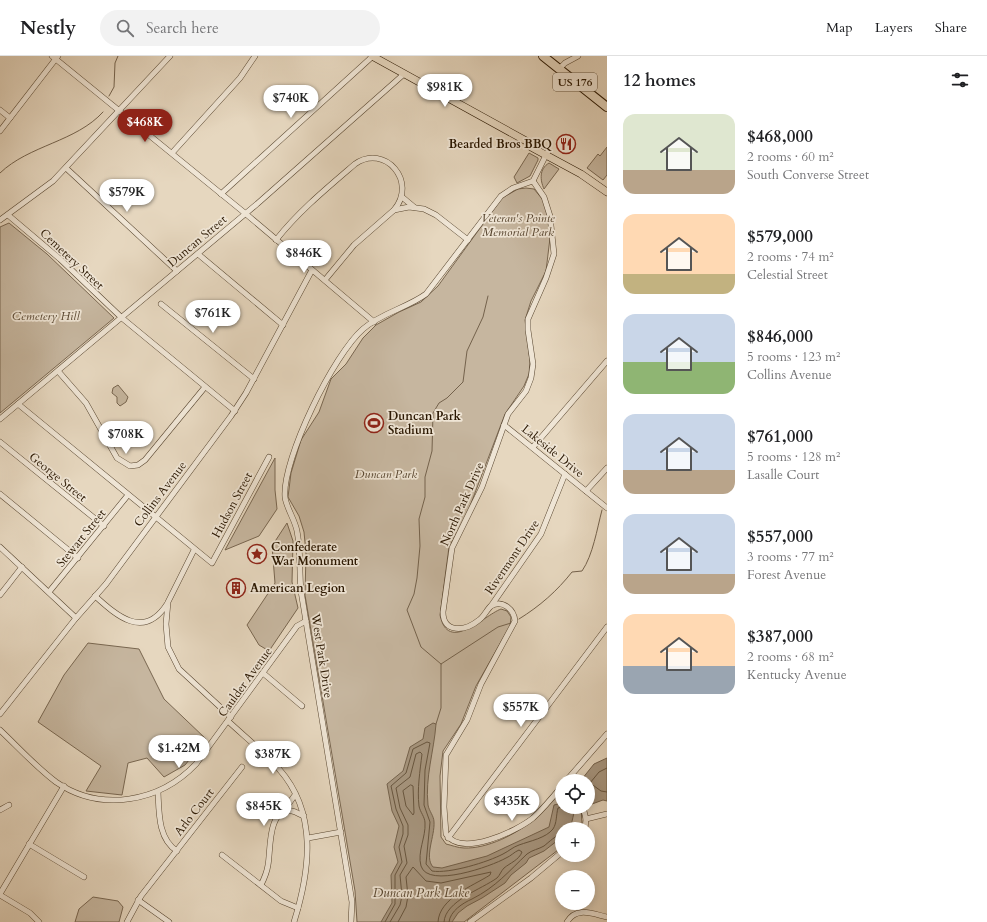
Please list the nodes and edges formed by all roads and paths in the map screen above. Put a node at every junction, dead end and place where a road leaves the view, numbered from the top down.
1 (170, 56) edge
2 (255, 56) edge
3 (372, 56) edge
4 (543, 56) edge
5 (578, 56) edge
6 (55, 57) edge
7 (559, 70) junction
8 (404, 74) junction
9 (607, 107) edge
10 (0, 110) edge
11 (119, 110) junction
12 (10, 118) junction
13 (0, 132) edge
14 (547, 153) junction
15 (172, 154) junction
16 (66, 168) junction
17 (533, 181) junction
18 (607, 192) edge
19 (221, 194) junction
20 (402, 197) junction
21 (414, 207) junction
22 (394, 210) junction
23 (246, 214) junction
24 (8, 215) junction
25 (0, 220) edge
26 (276, 240) junction
27 (468, 240) junction
28 (198, 254) junction
29 (312, 270) junction
30 (177, 271) junction
31 (325, 280) junction
32 (161, 304) dead end
33 (363, 312) junction
34 (382, 317) junction
35 (122, 318) junction
36 (374, 322) junction
37 (283, 325) junction
38 (364, 328) junction
39 (607, 361) edge
40 (58, 371) junction
41 (254, 379) junction
42 (205, 387) junction
43 (18, 404) junction
44 (235, 411) junction
45 (0, 419) edge
46 (504, 425) junction
47 (0, 442) edge
48 (533, 447) junction
49 (269, 457) dead end
50 (607, 468) edge
51 (565, 474) junction
52 (586, 491) junction
53 (0, 494) edge
54 (128, 494) junction
55 (607, 508) edge
56 (156, 518) junction
57 (104, 526) junction
58 (0, 547) edge
59 (194, 550) junction
60 (78, 558) junction
61 (22, 567) junction
62 (49, 592) junction
63 (0, 595) edge
64 (95, 596) junction
65 (168, 602) junction
66 (491, 606) junction
67 (76, 618) junction
68 (306, 621) junction
69 (607, 627) edge
70 (264, 673) junction
71 (302, 706) dead end
72 (0, 714) edge
73 (230, 719) junction
74 (0, 730) edge
75 (607, 734) edge
76 (242, 767) dead end
77 (575, 774) edge
78 (64, 786) junction
79 (158, 792) junction
80 (555, 794) edge
81 (295, 795) junction
82 (9, 805) dead end
83 (0, 810) edge
84 (282, 814) junction
85 (585, 814) edge
86 (607, 814) edge
87 (304, 816) junction
88 (586, 819) junction
89 (586, 822) edge
90 (341, 832) junction
91 (308, 838) junction
92 (448, 838) junction
93 (29, 844) junction
94 (176, 851) junction
95 (222, 855) dead end
96 (555, 858) edge
97 (84, 877) dead end
98 (261, 885) junction
99 (0, 894) edge
100 (138, 900) junction
101 (298, 908) junction
102 (607, 917) edge
103 (39, 922) edge
104 (127, 922) edge
105 (169, 922) edge
106 (294, 922) edge
107 (351, 922) edge
108 (470, 922) edge
109 (567, 922) edge

1 - 11 street
2 - 15 street
3 - 8 main road
3 - 19 street
4 - 7 highway, US 176
5 - 7 street
6 - 11 street
6 - 12 street
7 - 9 highway, US 176
8 - 14 main road
8 - 23 street, Duncan Street
10 - 12 street
11 - 15 street
11 - 16 street
12 - 13 street
14 - 17 street
14 - 18 main road
15 - 19 street
16 - 24 street
16 - 30 street
17 - 27 street, West Park Drive
17 - 46 street, North Park Drive
19 - 23 street
20 - 21 street
20 - 22 street
20 - 26 street
21 - 22 street
21 - 27 street
22 - 31 street
23 - 26 street
23 - 28 street, Duncan Street
24 - 25 street
24 - 35 street, Cemetery Street
26 - 29 street
27 - 34 street, West Park Drive
28 - 30 street, Duncan Street
28 - 37 street
29 - 31 street
29 - 37 street, Collins Avenue
30 - 35 street, Duncan Street
31 - 33 street
32 - 41 street
33 - 34 street
33 - 36 street
33 - 38 street
34 - 36 street, West Park Drive
35 - 40 street, Duncan Street
35 - 42 street, Cemetery Street
36 - 38 street, West Park Drive
37 - 41 street, Collins Avenue
38 - 68 street, West Park Drive
39 - 48 street
40 - 42 street
40 - 43 street, Duncan Street
41 - 44 street, Collins Avenue
42 - 44 street, Cemetery Street
43 - 45 street, Duncan Street
43 - 54 street
44 - 56 street, Collins Avenue
46 - 48 street, Lakeside Drive
46 - 66 street, North Park Drive
47 - 57 street, George Street
48 - 51 street, Lakeside Drive
49 - 59 street, Hudson Street
50 - 52 street
51 - 52 street, Lakeside Drive
51 - 66 street, Rivermont Drive
52 - 55 street, Lakeside Drive
53 - 60 street
54 - 56 street
54 - 57 street, Stewart Street
56 - 59 street
56 - 64 street, Collins Avenue
57 - 60 street, Stewart Street
58 - 61 street
59 - 65 street
60 - 62 street, Stewart Street
61 - 62 street
61 - 63 street
62 - 67 street
64 - 65 street
64 - 67 street, Collins Avenue
65 - 73 street
66 - 92 street
67 - 72 street, Collins Avenue
68 - 70 street, Caulder Avenue
68 - 90 street, West Park Drive
69 - 92 street
70 - 71 street
70 - 73 street, Caulder Avenue
73 - 79 street, Caulder Avenue
73 - 81 street
74 - 78 street, Caulder Avenue
75 - 77 street
76 - 94 street, Arlo Court
78 - 79 street, Caulder Avenue
78 - 93 street
79 - 94 street
80 - 92 street
81 - 84 street
81 - 87 street
82 - 83 street
84 - 87 street
84 - 98 street
85 - 88 street
86 - 88 street
87 - 91 street
88 - 89 street
90 - 91 street
90 - 107 street, West Park Drive
91 - 101 street
93 - 97 street
93 - 99 street
94 - 100 street, Arlo Court
95 - 98 street
96 - 108 street
98 - 101 street
99 - 103 street
100 - 104 street, Arlo Court
100 - 105 street
101 - 106 street
102 - 109 street

